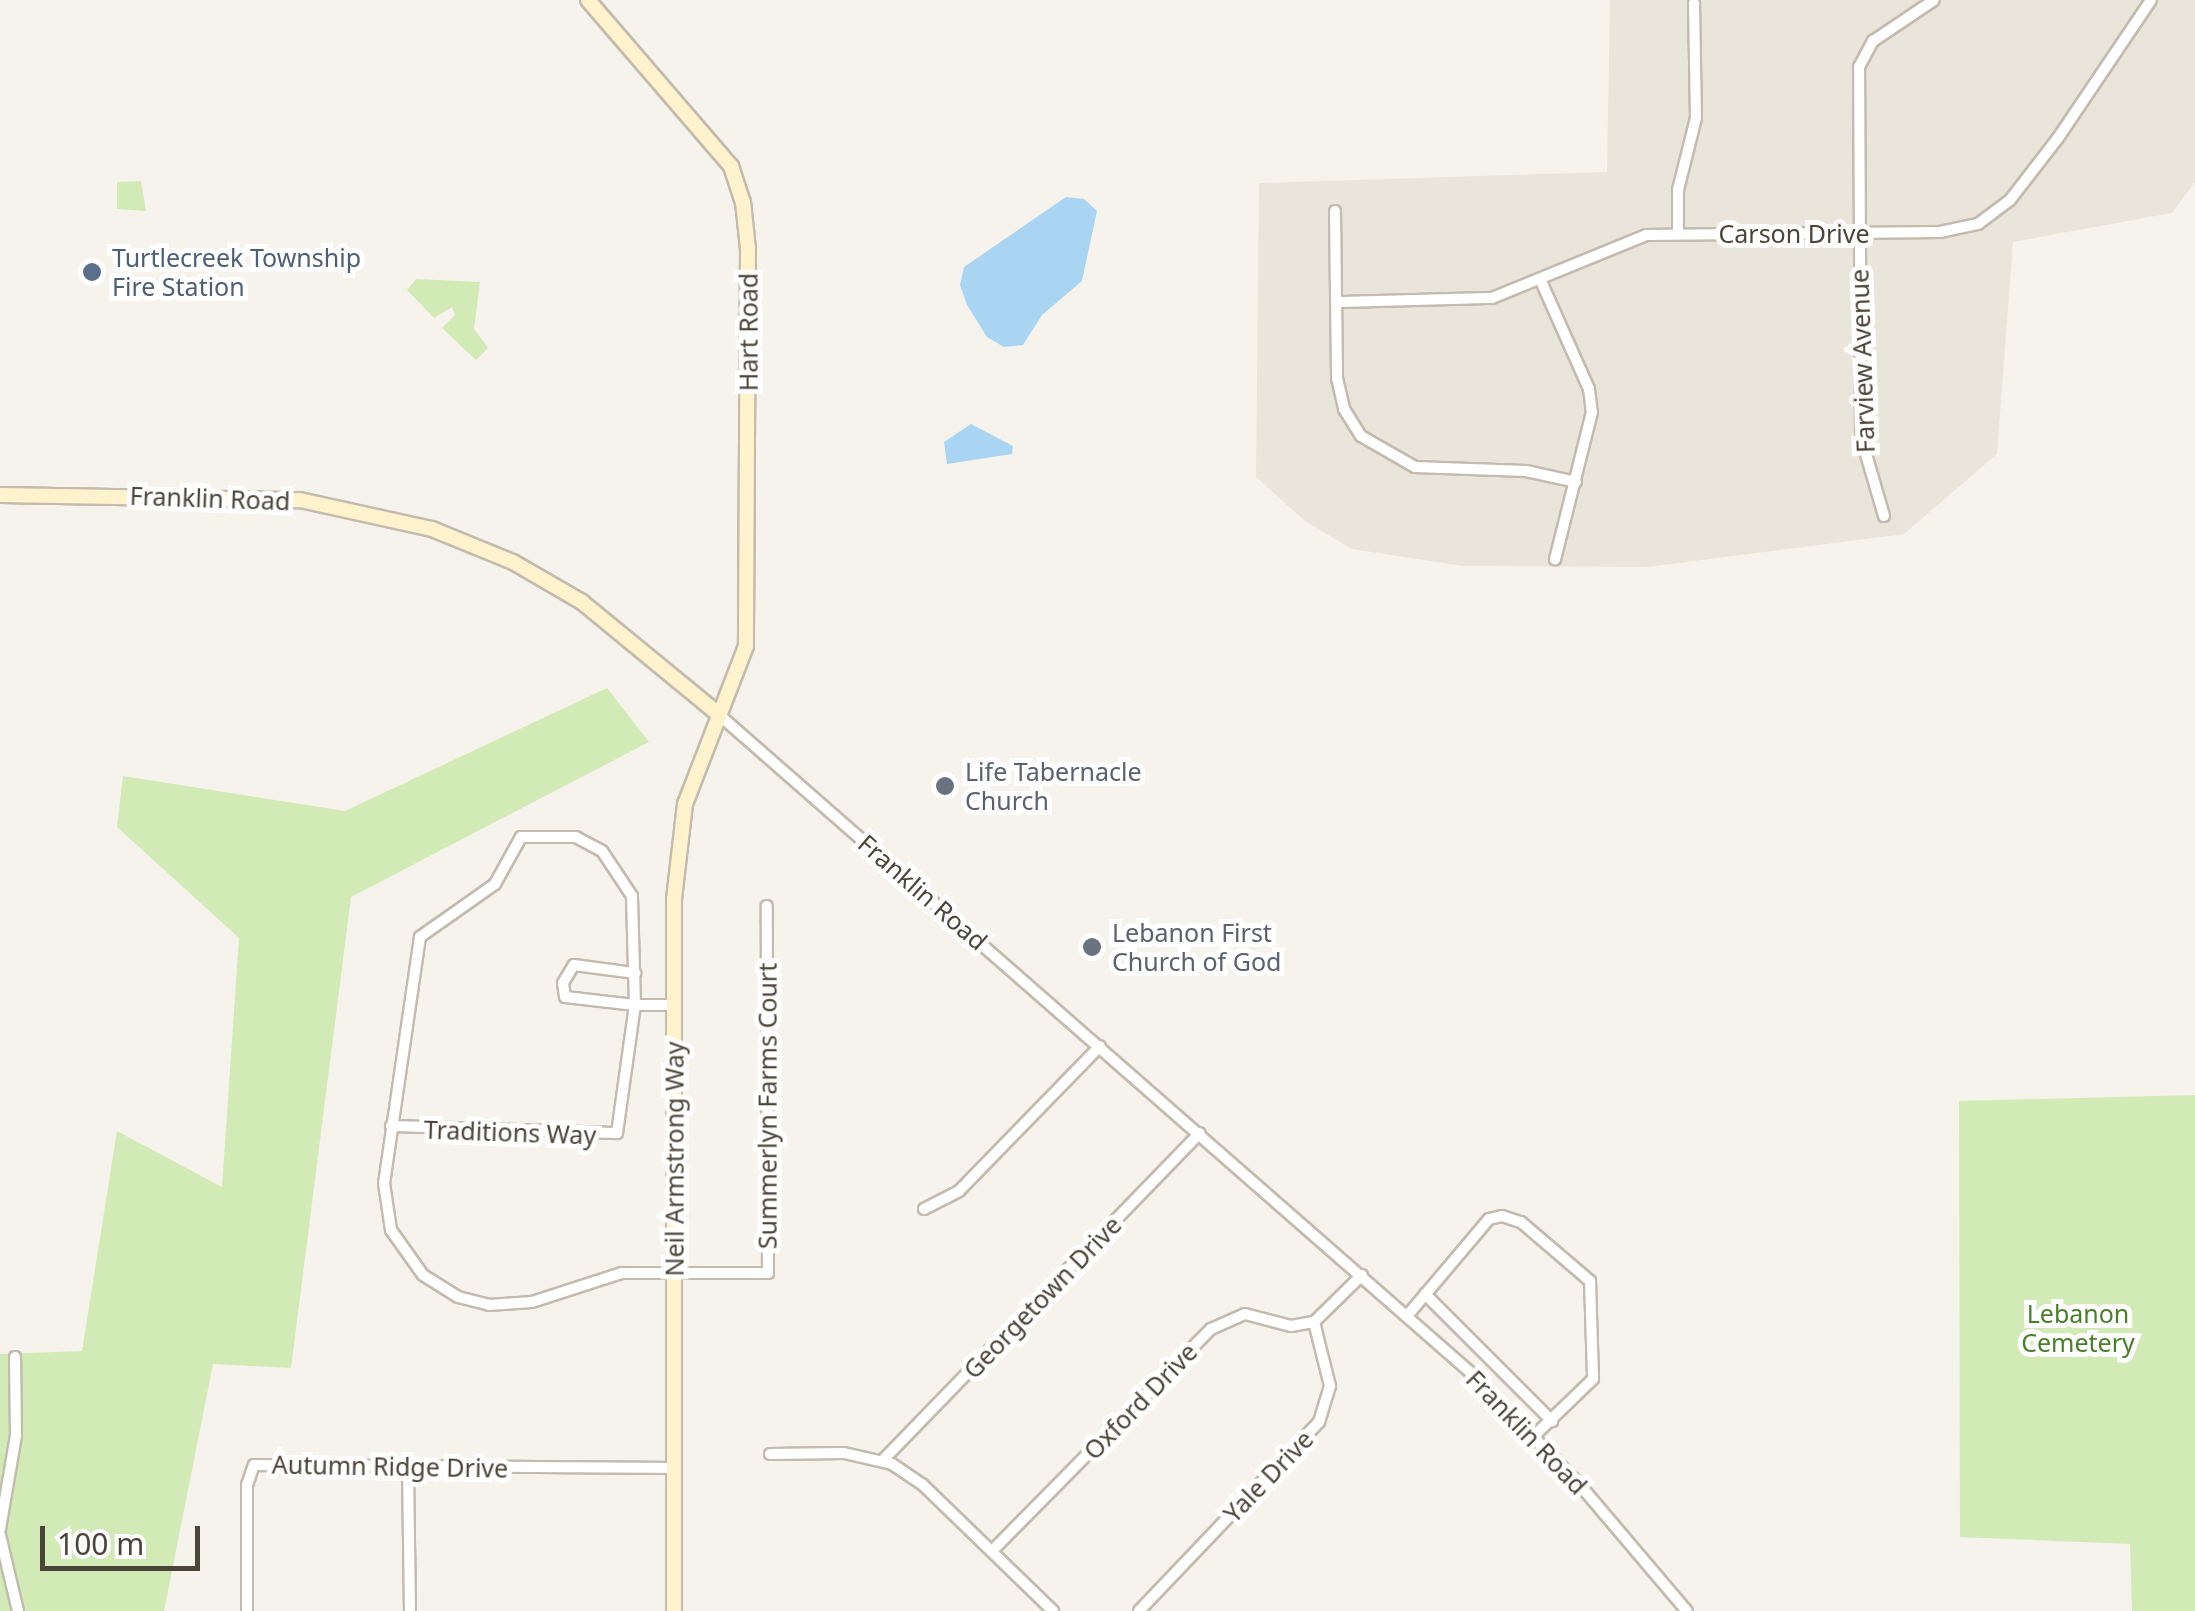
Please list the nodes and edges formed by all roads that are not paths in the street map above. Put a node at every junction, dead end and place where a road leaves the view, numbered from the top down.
1 (588, 0) edge
2 (1934, 0) edge
3 (2152, 0) edge
4 (1694, 3) dead end
5 (1335, 211) dead end
6 (1860, 233) junction
7 (1678, 234) junction
8 (1540, 279) junction
9 (1336, 302) junction
10 (1576, 482) junction
11 (0, 495) edge
12 (1884, 516) dead end
13 (1555, 559) dead end
14 (716, 712) junction
15 (767, 906) dead end
16 (635, 973) junction
17 (635, 1004) junction
18 (675, 1005) junction
19 (1100, 1046) junction
20 (391, 1126) junction
21 (1200, 1133) junction
22 (924, 1208) dead end
23 (674, 1272) junction
24 (1362, 1275) junction
25 (1425, 1294) junction
26 (1407, 1316) junction
27 (1314, 1322) junction
28 (16, 1357) dead end
29 (1552, 1421) junction
30 (1534, 1436) junction
31 (770, 1454) dead end
32 (883, 1460) junction
33 (408, 1468) junction
34 (674, 1468) junction
35 (0, 1532) edge
36 (992, 1551) junction
37 (18, 1611) edge
38 (247, 1611) edge
39 (410, 1611) edge
40 (674, 1611) edge
41 (1054, 1611) edge
42 (1139, 1611) edge
43 (1687, 1611) edge

1 - 14 main road, Hart Road
2 - 6 street, Farview Avenue
3 - 6 street, Carson Drive
4 - 7 street
5 - 9 street
6 - 7 street, Carson Drive
6 - 12 street, Farview Avenue
7 - 8 street, Carson Drive
8 - 9 street, Carson Drive
8 - 10 street
9 - 10 street
10 - 13 street
11 - 14 main road, Franklin Road
14 - 18 main road, Neil Armstrong Way
14 - 19 street, Franklin Road
15 - 23 street, Summerlyn Farms Court
16 - 17 street, Traditions Way
16 - 17 street
16 - 20 street, Traditions Way
17 - 18 street
17 - 20 street, Traditions Way
18 - 23 main road, Neil Armstrong Way
19 - 21 street, Franklin Road
19 - 22 street
20 - 23 street, Traditions Way
21 - 24 street, Franklin Road
21 - 32 street, Georgetown Drive
23 - 34 main road, Neil Armstrong Way
24 - 26 street, Franklin Road
24 - 27 street
25 - 26 street
25 - 29 street
25 - 29 street
26 - 30 street, Franklin Road
27 - 36 street, Oxford Drive
27 - 42 street, Yale Drive
28 - 35 street
29 - 30 street
30 - 43 street, Franklin Road
31 - 32 street
32 - 36 street
33 - 34 street, Autumn Ridge Drive
33 - 38 street, Autumn Ridge Drive
33 - 39 street
34 - 40 main road, Neil Armstrong Way
35 - 37 street
36 - 41 street

